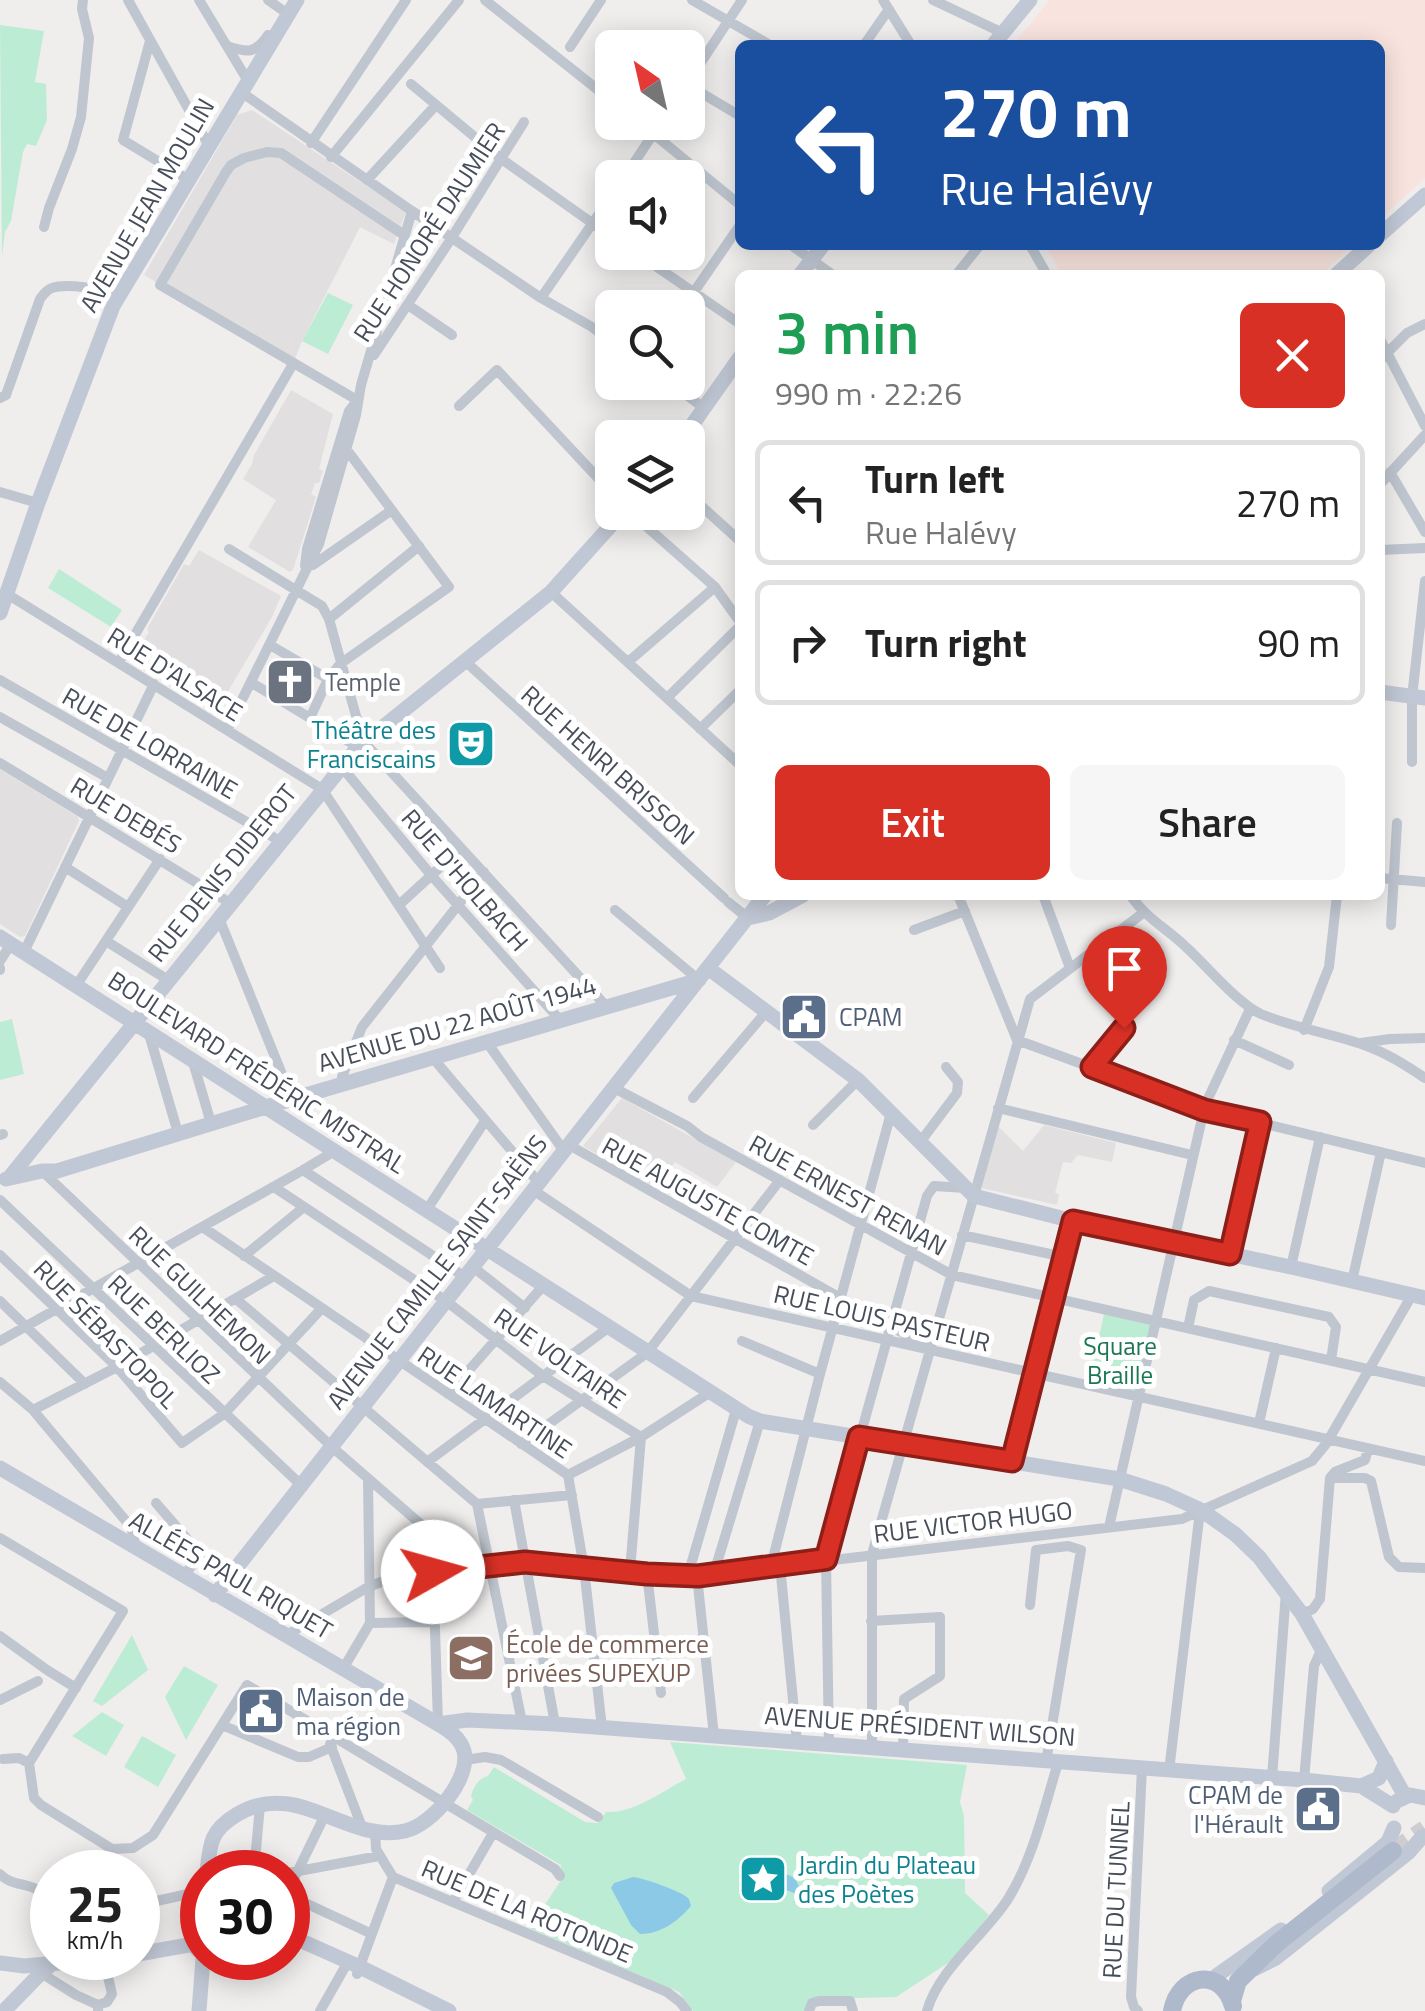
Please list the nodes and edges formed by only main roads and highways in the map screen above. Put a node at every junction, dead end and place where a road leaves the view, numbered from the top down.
1 (1030, 0) edge
2 (293, 7) edge
3 (998, 39) edge
4 (1425, 194) edge
5 (1385, 230) edge
6 (820, 250) edge
7 (1364, 250) edge
8 (804, 270) edge
9 (1345, 270) edge
10 (735, 365) edge
11 (696, 420) edge
12 (609, 530) edge
13 (0, 614) edge
14 (1385, 693) edge
15 (1419, 698) edge
16 (762, 900) edge
17 (794, 900) edge
18 (748, 918) junction
19 (12, 945) edge
20 (703, 974) junction
21 (141, 1027) junction
22 (265, 1107) junction
23 (5, 1179) edge
24 (486, 1250) junction
25 (1419, 1297) edge
26 (0, 1468) edge
27 (215, 1595) junction
28 (467, 1720) junction
29 (438, 1724) junction
30 (459, 1740) junction
31 (1386, 1760) junction
32 (1361, 1786) junction
33 (1425, 1798) edge
34 (1399, 1801) junction
35 (1394, 1828) junction
36 (1424, 1835) edge
37 (209, 1850) edge
38 (1393, 1851) tunnel mouth
39 (1276, 1944) junction
40 (310, 1947) edge
41 (0, 1963) edge
42 (30, 1967) edge
43 (354, 1970) junction
44 (1246, 1973) junction
45 (1211, 1978) junction
46 (35, 1980) edge
47 (202, 1980) edge
48 (1233, 2006) edge
49 (1170, 2007) edge
50 (203, 2010) edge
51 (4, 2011) edge
52 (430, 2011) edge
53 (449, 2011) edge

1 - 3 main road
2 - 13 main road, AVENUE JEAN MOULIN
4 - 5 main road
6 - 8 main road
7 - 9 main road
10 - 11 main road
12 - 21 main road, RUE DENIS DIDEROT
14 - 15 main road
16 - 18 main road, AVENUE CAMILLE SAINT-SAËNS
17 - 18 main road
18 - 20 main road, AVENUE CAMILLE SAINT-SAËNS
19 - 21 main road, BOULEVARD FRÉDÉRIC MISTRAL
20 - 22 main road, AVENUE DU 22 AOÛT 1944
20 - 24 main road, AVENUE CAMILLE SAINT-SAËNS
20 - 25 main road
21 - 22 main road, BOULEVARD FRÉDÉRIC MISTRAL
21 - 23 main road, RUE DENIS DIDEROT
22 - 23 main road, AVENUE DU 22 AOÛT 1944
22 - 24 main road, BOULEVARD FRÉDÉRIC MISTRAL
24 - 27 main road, AVENUE CAMILLE SAINT-SAËNS
24 - 31 main road, BOULEVARD FRÉDÉRIC MISTRAL
26 - 27 main road, ALLÉES PAUL RIQUET
27 - 29 main road, ALLÉES PAUL RIQUET
28 - 29 main road, AVENUE PRÉSIDENT WILSON
28 - 30 main road
28 - 32 main road, AVENUE PRÉSIDENT WILSON
29 - 30 main road, ALLÉES PAUL RIQUET
30 - 37 main road
31 - 32 main road
31 - 34 main road, BOULEVARD FRÉDÉRIC MISTRAL
32 - 34 main road, AVENUE PRÉSIDENT WILSON
33 - 34 main road
34 - 35 main road
35 - 36 main road
35 - 45 main road
36 - 44 main road
38 - 39 main road
39 - 44 main road
39 - 45 main road
40 - 43 main road
41 - 42 main road
43 - 52 main road
43 - 53 main road
44 - 48 main road
45 - 48 main road
45 - 49 main road
46 - 51 main road
47 - 50 main road

